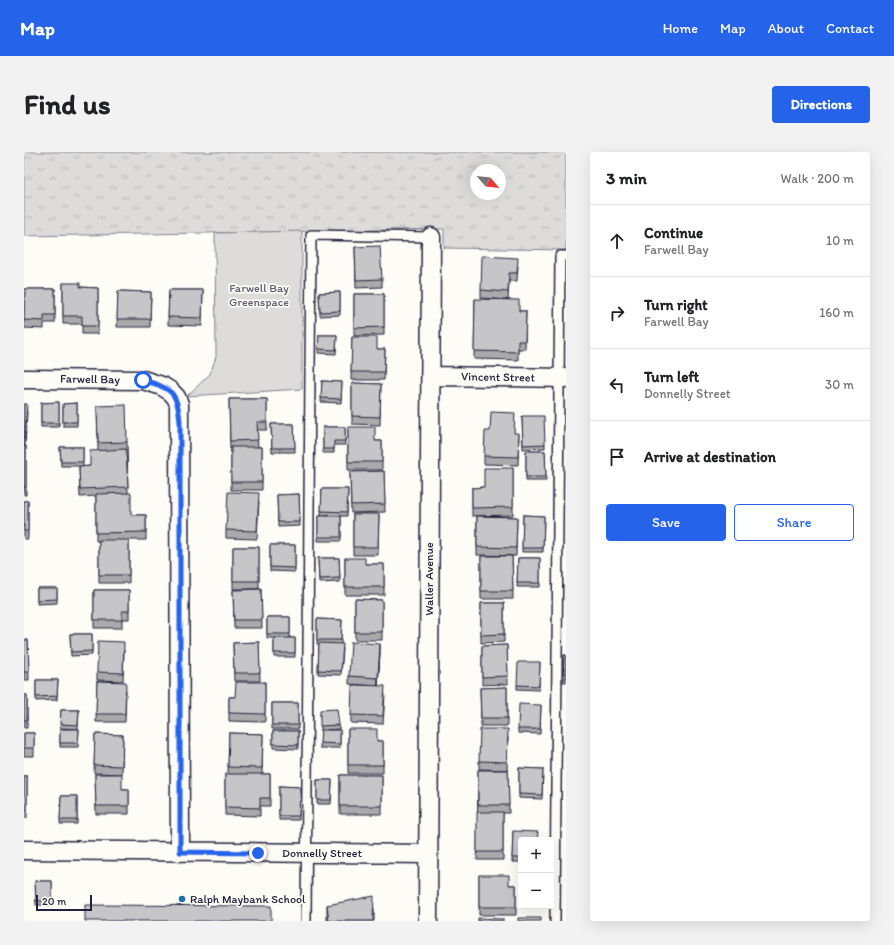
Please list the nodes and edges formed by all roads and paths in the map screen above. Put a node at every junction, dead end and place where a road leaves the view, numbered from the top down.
1 (431, 237) joint
2 (566, 256) edge
3 (430, 376) junction
4 (24, 378) edge
5 (562, 378) edge
6 (562, 738) edge
7 (24, 850) edge
8 (180, 852) junction
9 (307, 853) junction
10 (428, 854) junction
11 (306, 921) edge
12 (428, 921) edge
13 (555, 921) edge

1 - 3 street, Waller Avenue
1 - 9 lane
2 - 5 lane
3 - 5 street, Vincent Street
3 - 10 street, Waller Avenue
4 - 8 street, Farwell Bay
5 - 6 lane
6 - 13 lane
7 - 8 street, Donnelly Street
8 - 9 street, Donnelly Street
9 - 10 street, Donnelly Street
9 - 11 lane
10 - 12 street, Waller Avenue

